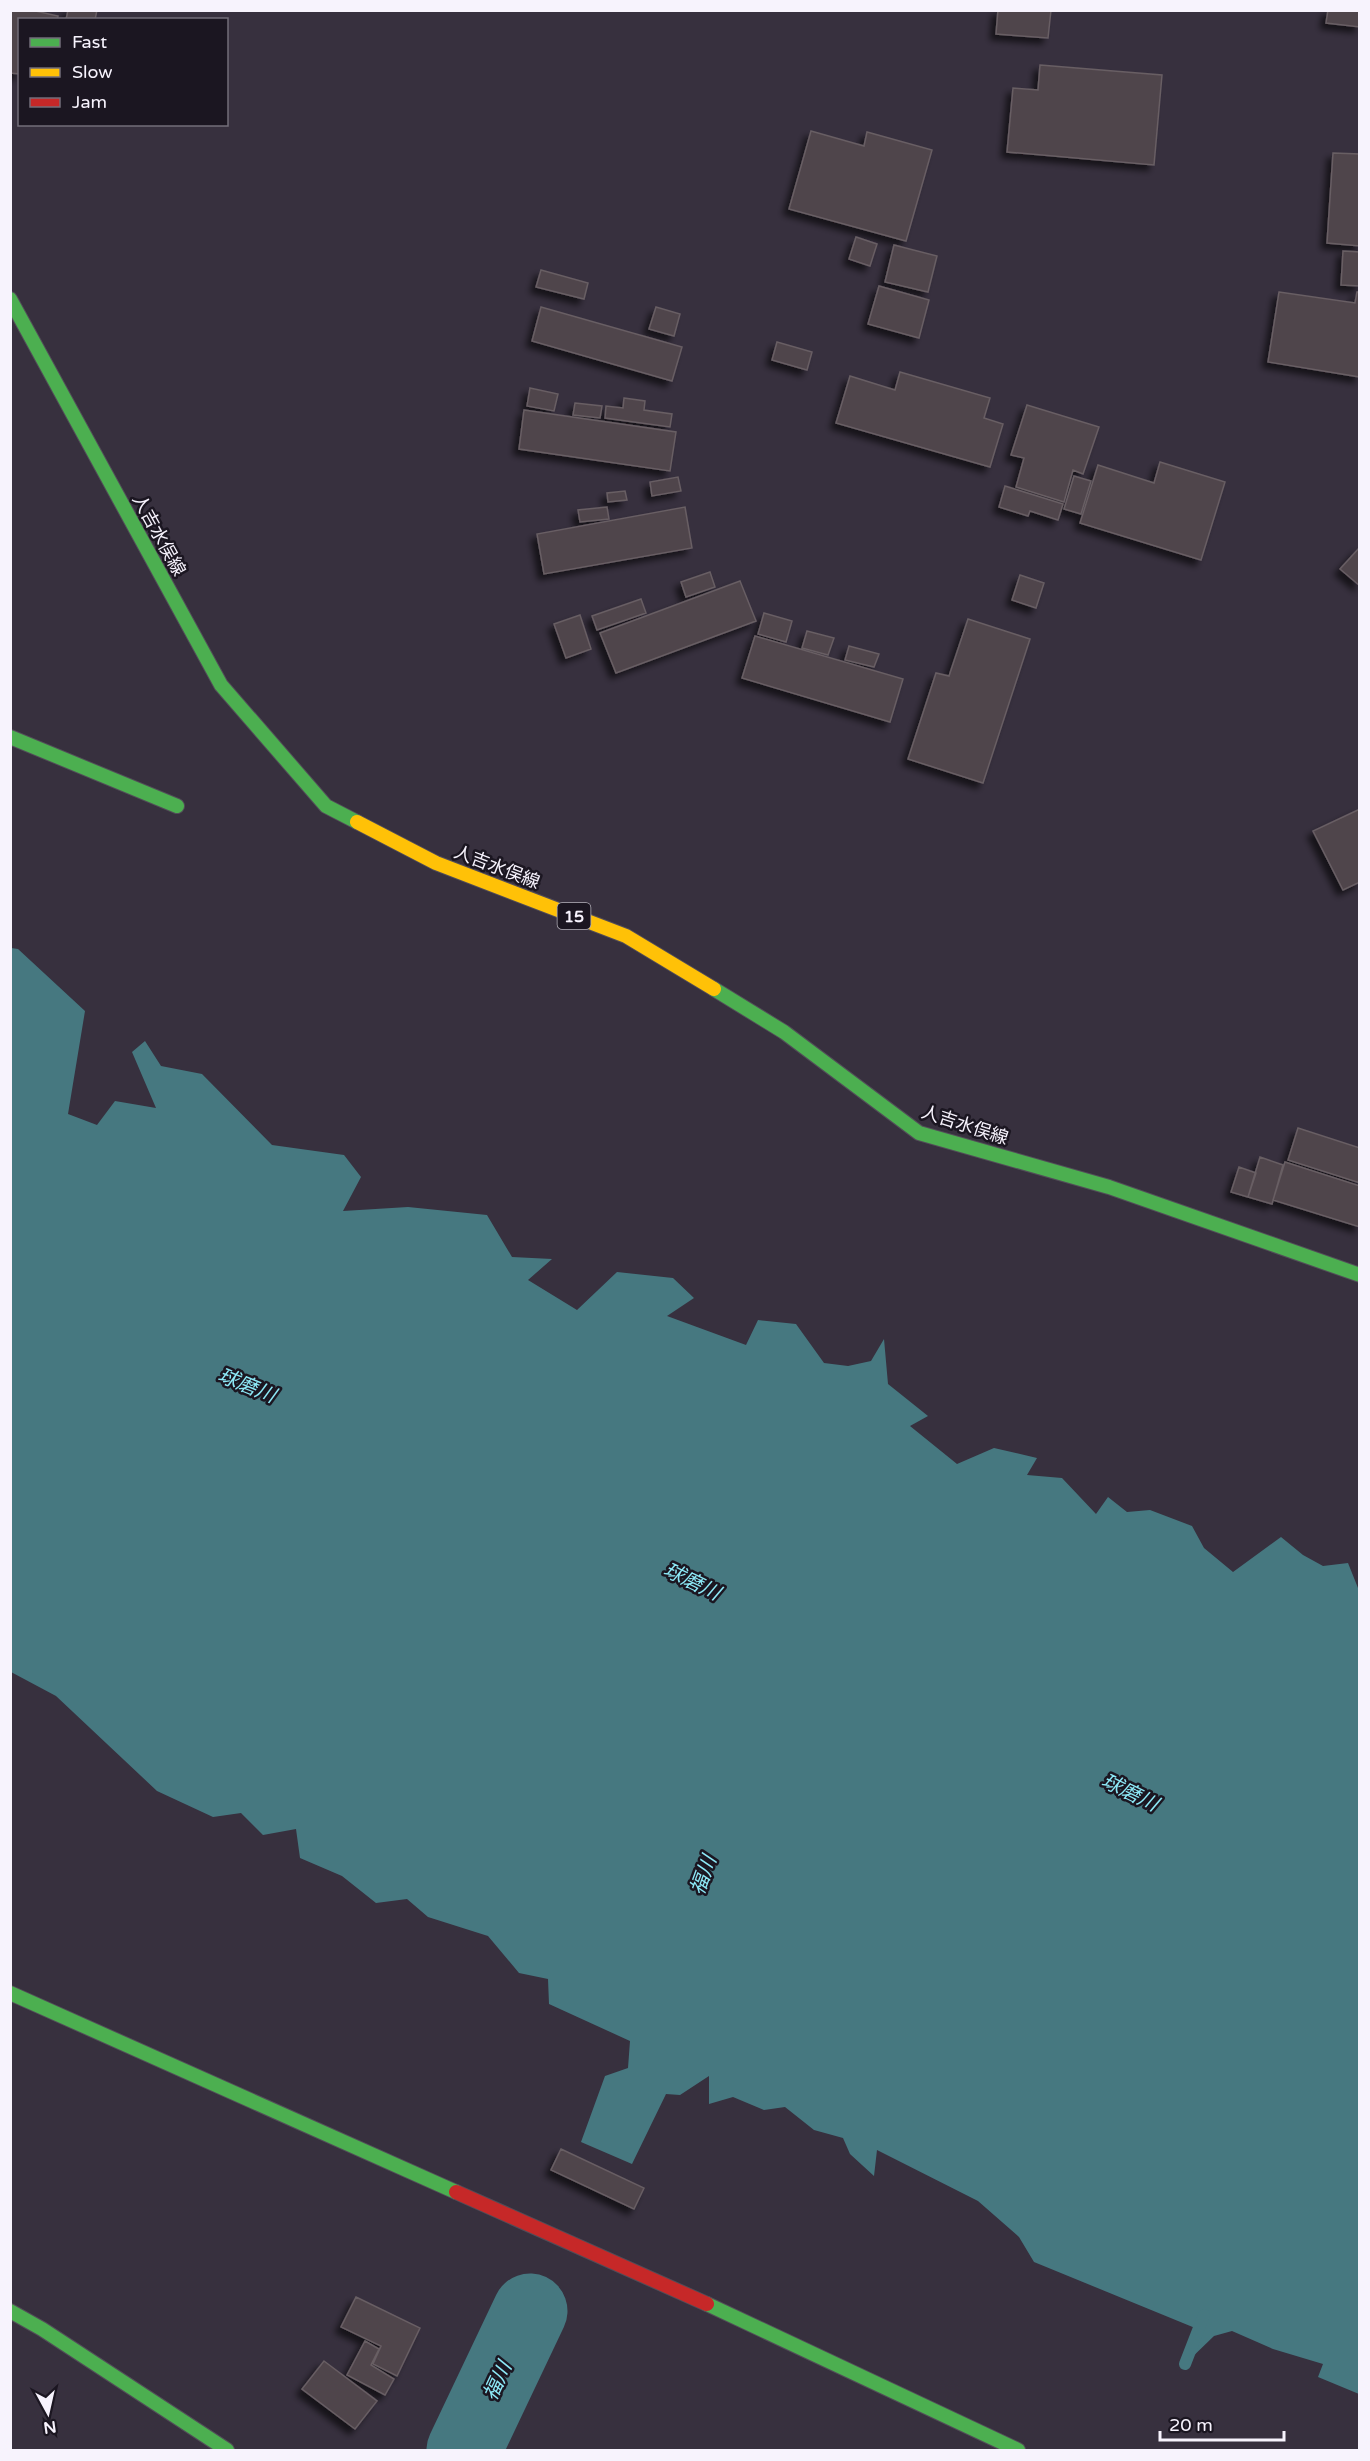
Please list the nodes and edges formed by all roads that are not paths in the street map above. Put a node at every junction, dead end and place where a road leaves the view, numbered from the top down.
1 (10, 299) edge
2 (10, 737) edge
3 (177, 806) dead end
4 (1359, 1275) edge
5 (10, 1993) edge
6 (10, 2312) edge
7 (227, 2451) edge
8 (1018, 2451) edge

1 - 4 main road, 人吉水俣線 / 15
2 - 3 main road
5 - 8 main road
6 - 7 main road

